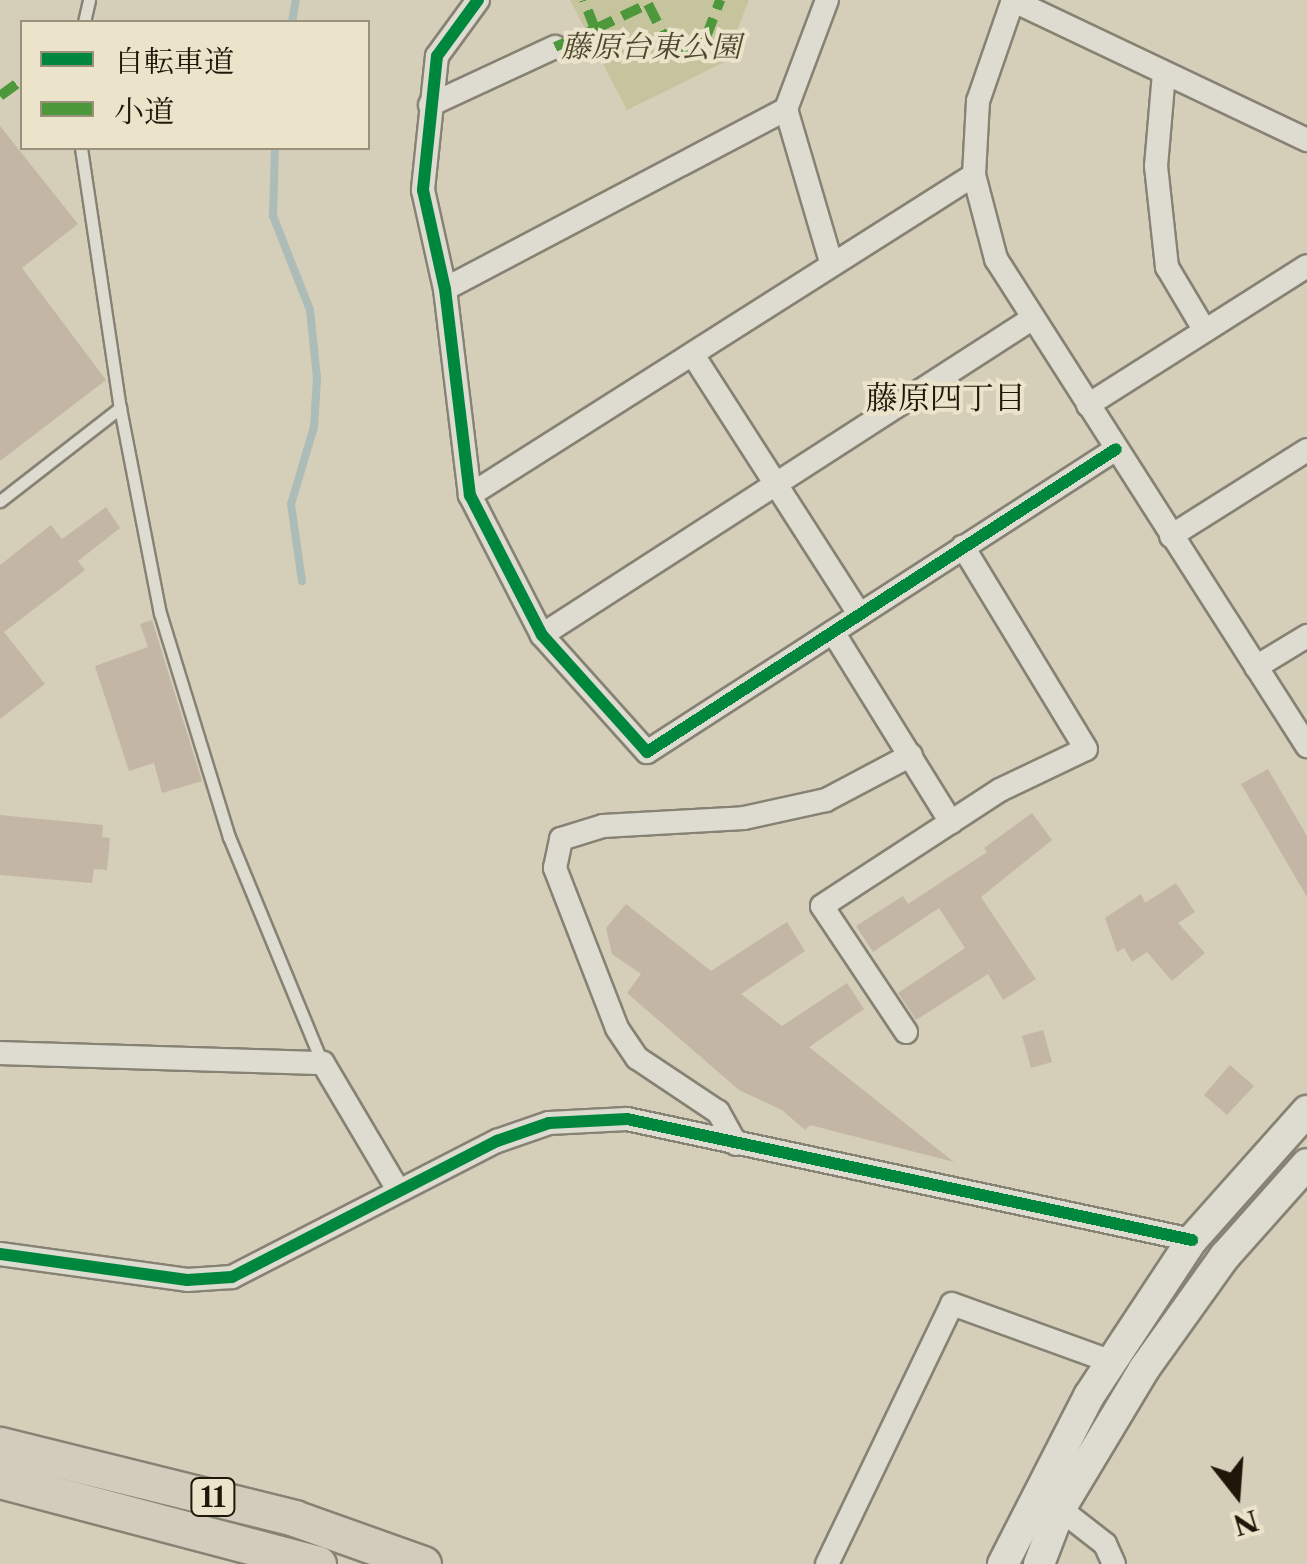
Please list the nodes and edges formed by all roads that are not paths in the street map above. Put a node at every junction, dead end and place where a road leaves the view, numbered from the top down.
1 (478, 0) edge
2 (827, 0) edge
3 (1012, 0) edge
4 (555, 47) dead end
5 (1164, 72) junction
6 (430, 104) junction
7 (786, 109) junction
8 (1307, 140) edge
9 (82, 150) edge
10 (974, 175) junction
11 (832, 262) junction
12 (1307, 266) edge
13 (445, 290) junction
14 (1030, 320) junction
15 (1204, 331) junction
16 (692, 355) junction
17 (1088, 405) junction
18 (120, 408) junction
19 (1116, 450) junction
20 (1307, 450) edge
21 (775, 484) junction
22 (470, 495) junction
23 (0, 501) edge
24 (1172, 536) junction
25 (963, 547) junction
26 (858, 614) junction
27 (833, 632) junction
28 (542, 635) junction
29 (1307, 636) edge
30 (1256, 667) junction
31 (1307, 746) edge
32 (910, 755) junction
33 (952, 822) junction
34 (906, 1032) dead end
35 (0, 1053) edge
36 (322, 1063) junction
37 (1307, 1111) edge
38 (736, 1144) junction
39 (1307, 1164) edge
40 (398, 1190) junction
41 (1192, 1240) junction
42 (0, 1254) edge
43 (1112, 1362) junction
44 (0, 1445) edge
45 (0, 1480) edge
46 (1060, 1510) junction
47 (318, 1564) edge
48 (423, 1564) edge
49 (828, 1564) edge
50 (1003, 1564) edge
51 (1039, 1564) edge
52 (1114, 1564) edge

1 - 6 street
2 - 7 street
3 - 5 street
3 - 10 street
4 - 6 street
5 - 8 street
5 - 15 street
6 - 13 street
7 - 11 street
7 - 13 street
9 - 18 lane
10 - 11 street
10 - 14 street
11 - 16 street
12 - 15 street
13 - 22 street
14 - 17 street
14 - 21 street
15 - 17 street
16 - 21 street
16 - 22 street
17 - 19 street
18 - 23 lane
18 - 36 lane
19 - 24 street
19 - 25 street
20 - 24 street
21 - 26 street
21 - 28 street
22 - 28 street
24 - 30 street
25 - 26 street
25 - 33 street
26 - 27 street
27 - 28 street
27 - 32 street
29 - 30 street
30 - 31 street
32 - 33 street
32 - 38 street
33 - 34 street
35 - 36 street
36 - 40 street
37 - 41 street
38 - 40 street
38 - 41 street
39 - 46 street
40 - 42 street
41 - 43 street
43 - 49 street
43 - 50 street
44 - 48 main road, 11
45 - 47 main road, 11
46 - 51 street
46 - 52 street

